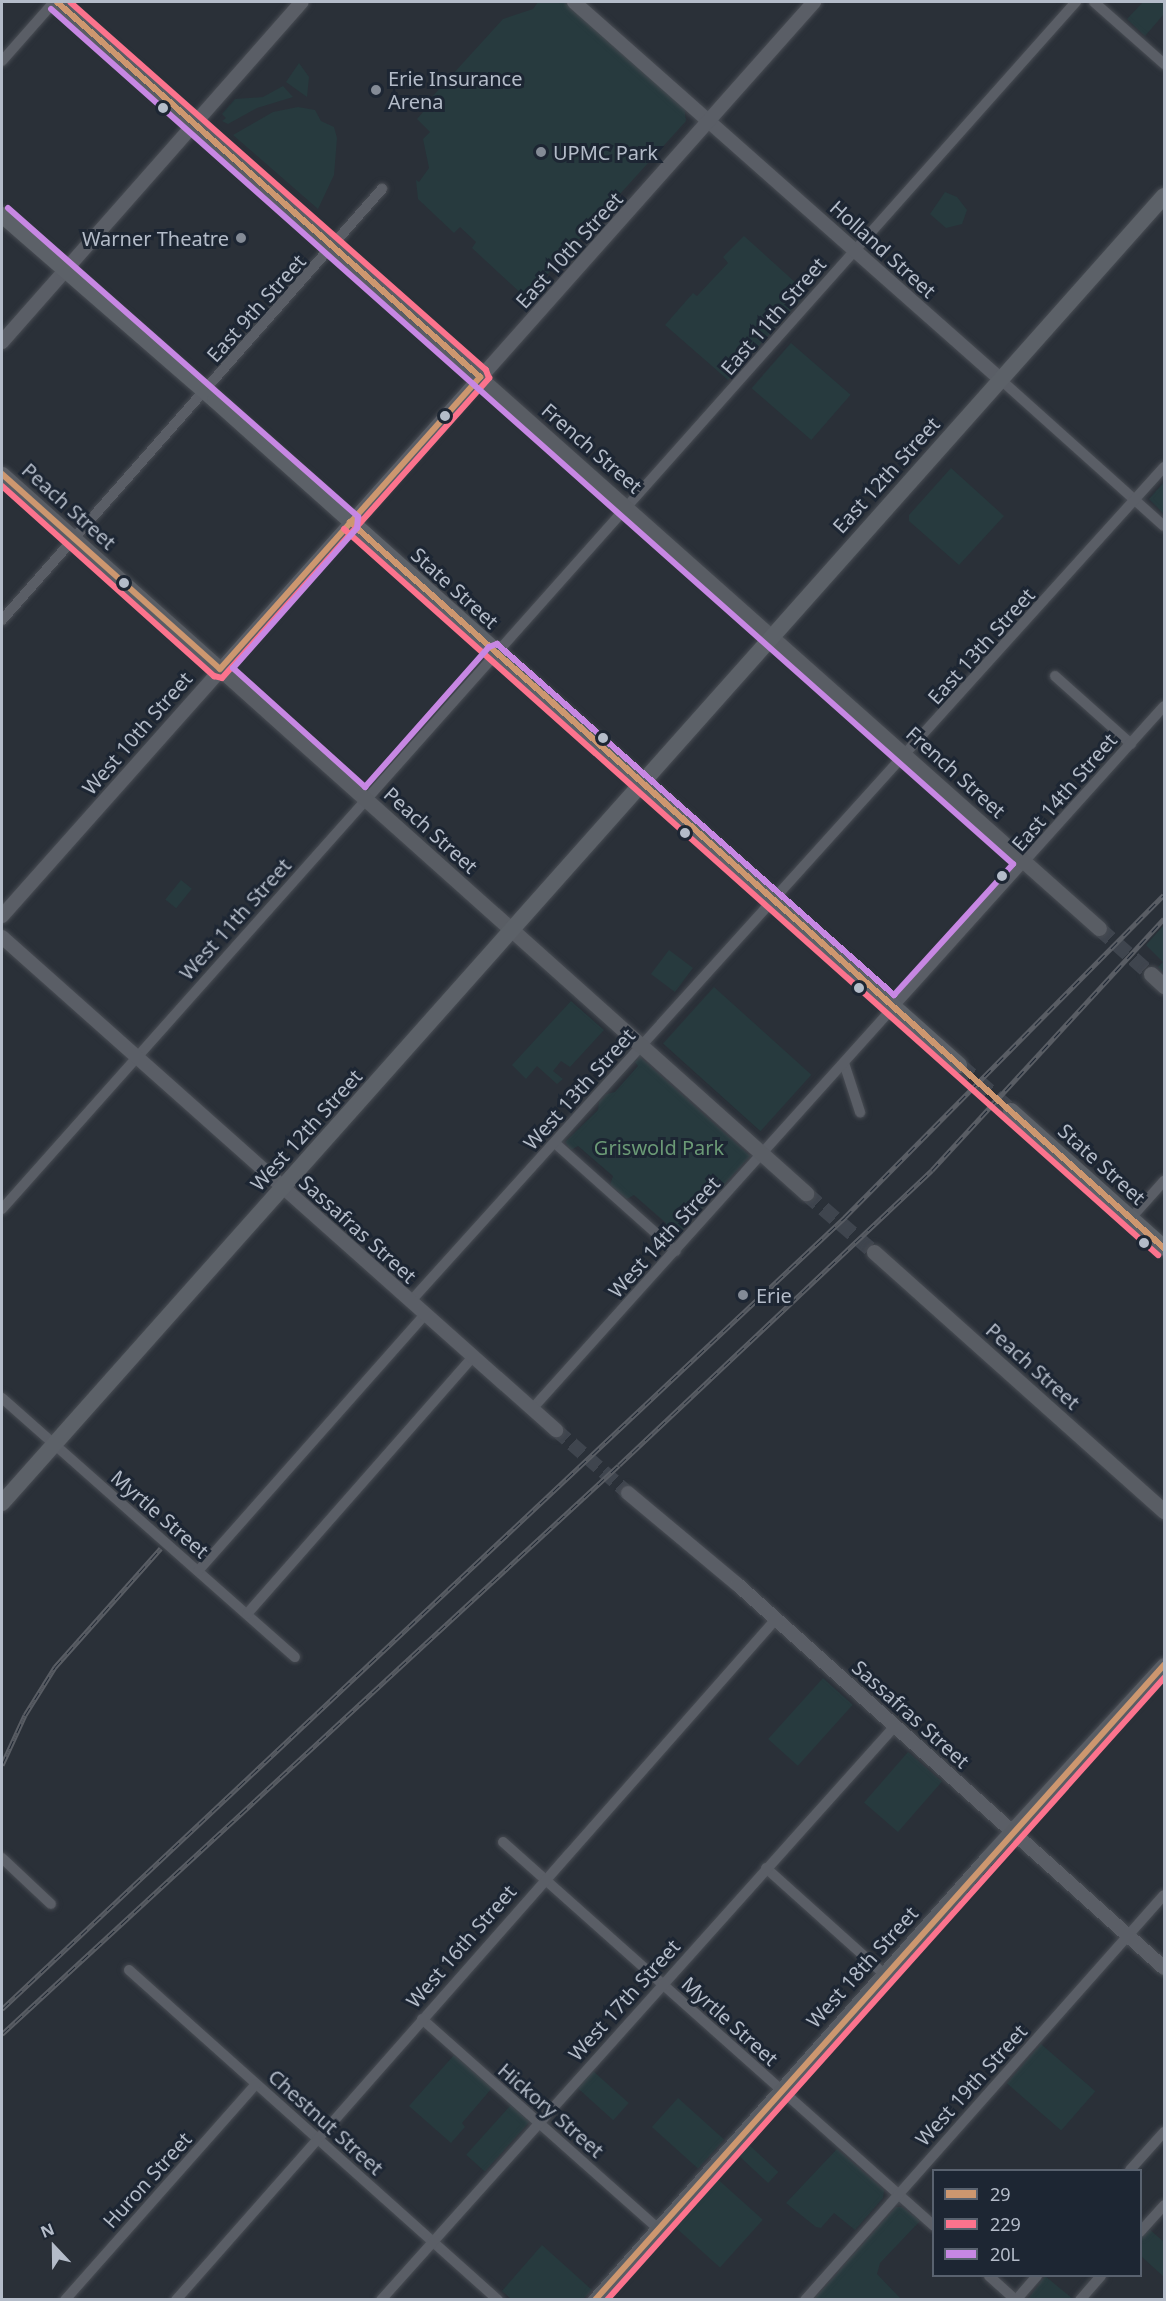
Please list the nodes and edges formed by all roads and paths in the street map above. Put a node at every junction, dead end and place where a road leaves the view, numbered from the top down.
1 (56, 2) edge
2 (302, 2) edge
3 (574, 2) edge
4 (814, 2) edge
5 (1076, 2) edge
6 (1094, 2) edge
7 (2, 61) edge
8 (1164, 64) edge
9 (710, 121) junction
10 (195, 123) junction
11 (382, 189) dead end
12 (1164, 196) edge
13 (2, 215) edge
14 (332, 247) junction
15 (855, 250) junction
16 (66, 271) junction
17 (2, 342) edge
18 (480, 377) junction
19 (1000, 379) junction
20 (205, 392) junction
21 (1164, 468) edge
22 (2, 474) edge
23 (1136, 500) junction
24 (627, 507) junction
25 (351, 522) junction
26 (1164, 526) edge
27 (74, 539) junction
28 (2, 621) edge
29 (772, 636) junction
30 (496, 653) junction
31 (220, 669) junction
32 (1055, 676) dead end
33 (1164, 706) edge
34 (1131, 744) junction
35 (906, 756) junction
36 (642, 783) junction
37 (366, 800) junction
38 (1026, 862) junction
39 (774, 901) junction
40 (2, 916) edge
41 (1099, 928) tunnel mouth
42 (510, 932) junction
43 (2, 937) edge
44 (1151, 974) tunnel mouth
45 (1164, 986) edge
46 (895, 1008) junction
47 (641, 1047) junction
48 (136, 1057) junction
49 (844, 1063) junction
50 (959, 1065) tunnel mouth
51 (860, 1112) dead end
52 (1011, 1112) tunnel mouth
53 (555, 1143) junction
54 (761, 1154) junction
55 (1164, 1181) edge
56 (283, 1188) junction
57 (806, 1194) tunnel mouth
58 (2, 1209) edge
59 (1131, 1218) junction
60 (1164, 1248) edge
61 (676, 1251) junction
62 (874, 1252) tunnel mouth
63 (410, 1302) junction
64 (424, 1314) junction
65 (472, 1357) junction
66 (2, 1398) edge
67 (532, 1409) junction
68 (556, 1430) tunnel mouth
69 (54, 1444) junction
70 (628, 1493) tunnel mouth
71 (2, 1503) edge
72 (1164, 1511) edge
73 (198, 1571) junction
74 (246, 1614) junction
75 (776, 1619) junction
76 (295, 1657) dead end
77 (1164, 1665) edge
78 (895, 1726) junction
79 (1013, 1830) junction
80 (503, 1842) dead end
81 (2, 1858) edge
82 (766, 1868) junction
83 (543, 1879) junction
84 (1164, 1895) edge
85 (51, 1904) dead end
86 (1128, 1936) junction
87 (1164, 1968) edge
88 (129, 1970) dead end
89 (884, 1974) junction
90 (663, 1985) junction
91 (422, 2019) junction
92 (256, 2084) junction
93 (781, 2091) junction
94 (537, 2123) junction
95 (1164, 2132) edge
96 (319, 2139) junction
97 (1131, 2169) edge
98 (896, 2195) junction
99 (1164, 2205) edge
100 (932, 2225) edge
101 (657, 2228) junction
102 (1142, 2230) edge
103 (433, 2241) junction
104 (990, 2277) edge
105 (1037, 2277) edge
106 (1100, 2277) edge
107 (1016, 2299) edge
108 (65, 2300) edge
109 (176, 2300) edge
110 (381, 2300) edge
111 (498, 2300) edge
112 (595, 2300) edge
113 (805, 2300) edge
114 (1080, 2300) edge

1 - 7 street
1 - 10 main road, French Street
2 - 10 street
3 - 9 street, Holland Street
4 - 9 street, East 10th Street
5 - 15 street, East 11th Street
6 - 8 street
9 - 15 street, Holland Street
9 - 18 street, East 10th Street
10 - 14 main road, French Street
10 - 16 street
11 - 14 street, East 9th Street
12 - 19 main road, East 12th Street
13 - 16 main road, State Street
14 - 18 main road, French Street
14 - 20 street, East 9th Street
15 - 19 street, Holland Street
15 - 24 street, East 11th Street
16 - 17 street
16 - 20 main road, State Street
18 - 24 main road, French Street
18 - 25 street, East 10th Street
19 - 23 street, Holland Street
19 - 29 main road, East 12th Street
20 - 25 main road, State Street
20 - 27 street, East 9th Street
21 - 23 street, East 13th Street
22 - 27 main road, Peach Street
23 - 26 street, Holland Street
23 - 35 street, East 13th Street
24 - 29 main road, French Street
24 - 30 street, East 11th Street
25 - 30 main road, State Street
25 - 31 street, West 10th Street
27 - 28 street, East 9th Street
27 - 31 main road, Peach Street
29 - 35 main road, French Street
29 - 36 main road, East 12th Street
30 - 36 main road, State Street
30 - 37 street, West 11th Street
31 - 37 main road, Peach Street
31 - 40 street, West 10th Street
32 - 34 street
33 - 34 street, East 14th Street
34 - 38 street, East 14th Street
35 - 38 main road, French Street
35 - 39 street, East 13th Street
36 - 39 main road, State Street
36 - 42 main road, West 12th Street
37 - 42 main road, Peach Street
37 - 48 street, West 11th Street
38 - 41 main road, French Street
38 - 46 street, East 14th Street
39 - 46 main road, State Street
39 - 47 street, West 13th Street
42 - 47 main road, Peach Street
42 - 56 main road, West 12th Street
43 - 48 street, Sassafras Street
44 - 45 main road
46 - 49 street, West 14th Street
46 - 50 main road, State Street
47 - 53 street, West 13th Street
47 - 54 main road, Peach Street
48 - 56 street, Sassafras Street
48 - 58 street, West 11th Street
49 - 51 street
49 - 54 street, West 14th Street
52 - 59 main road, State Street
53 - 61 street
53 - 63 street, West 13th Street
54 - 57 main road, Peach Street
54 - 61 street, West 14th Street
55 - 59 street
56 - 63 street, Sassafras Street
56 - 69 main road, West 12th Street
59 - 60 main road, State Street
61 - 67 street, West 14th Street
62 - 72 main road, Peach Street
63 - 64 street, Sassafras Street
64 - 65 street, Sassafras Street
64 - 73 street
65 - 67 street, Sassafras Street
65 - 74 street
66 - 69 street, Myrtle Street
67 - 68 street, Sassafras Street
69 - 71 main road, West 12th Street
69 - 73 street, Myrtle Street
70 - 75 street, Sassafras Street
73 - 74 street, Myrtle Street
74 - 76 street, Myrtle Street
75 - 78 street, Sassafras Street
75 - 83 street, West 16th Street
77 - 79 main road, West 18th Street
78 - 79 street, Sassafras Street
78 - 82 street, West 17th Street
79 - 86 street, Sassafras Street
79 - 89 main road, West 18th Street
80 - 83 street, Myrtle Street
81 - 85 street
82 - 89 street
82 - 90 street, West 17th Street
83 - 90 street, Myrtle Street
83 - 91 street, West 16th Street
84 - 86 street, West 19th Street
86 - 87 street, Sassafras Street
86 - 98 street, West 19th Street
88 - 92 street, Chestnut Street
89 - 93 main road, West 18th Street
90 - 93 street, Myrtle Street
90 - 94 street, West 17th Street
91 - 94 street, Hickory Street
91 - 96 street, West 16th Street
92 - 96 street, Chestnut Street
92 - 108 street, Huron Street
93 - 98 street, Myrtle Street
93 - 101 main road, West 18th Street
94 - 101 street, Hickory Street
94 - 103 street, West 17th Street
95 - 97 street
96 - 103 street, Chestnut Street
96 - 109 street, West 16th Street
98 - 100 street, Myrtle Street
98 - 113 street, West 19th Street
99 - 102 street
101 - 112 main road, West 18th Street
103 - 110 street, West 17th Street
103 - 111 street, Chestnut Street
104 - 107 street
105 - 107 street
106 - 114 street

